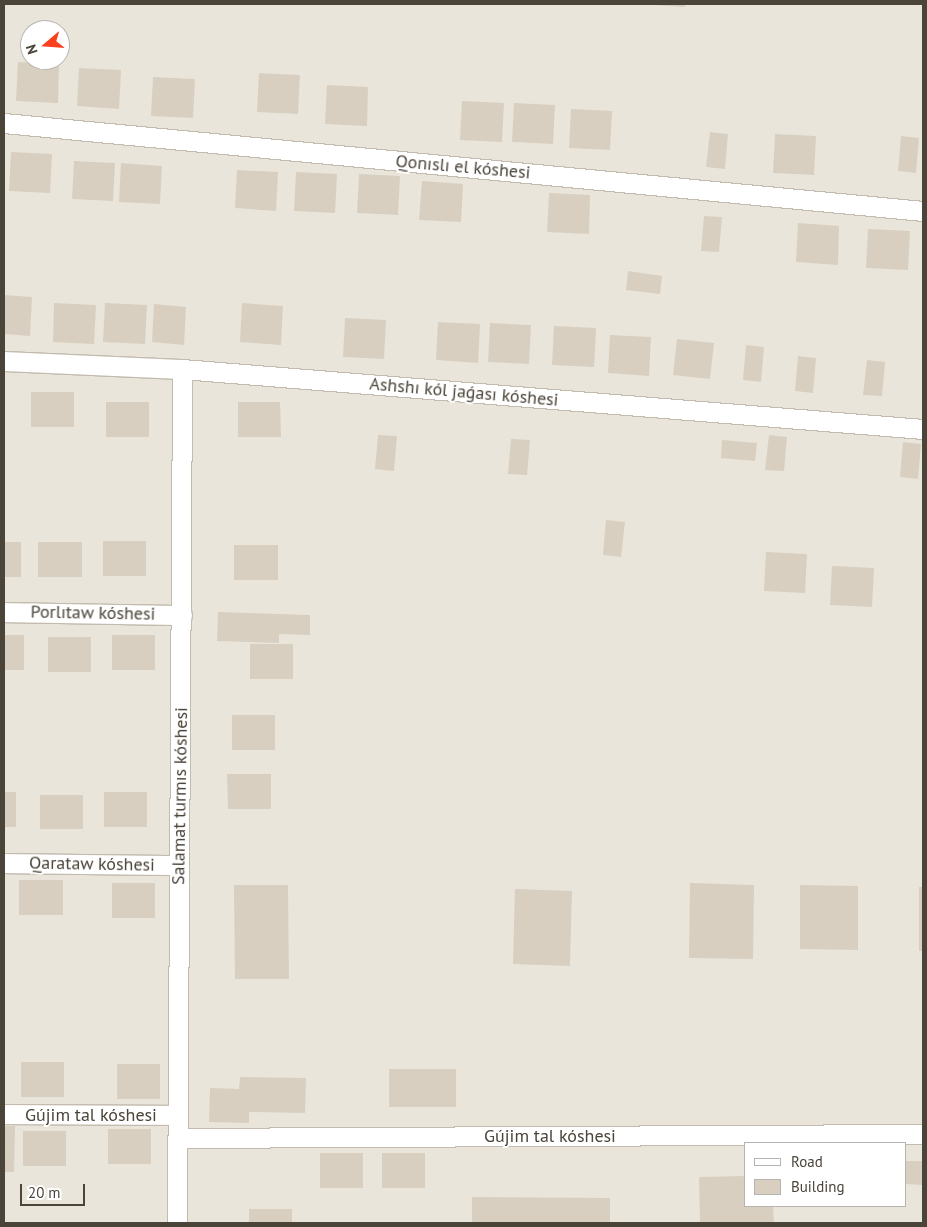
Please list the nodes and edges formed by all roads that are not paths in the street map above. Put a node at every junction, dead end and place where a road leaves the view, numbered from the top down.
1 (4, 123) edge
2 (923, 211) edge
3 (4, 361) edge
4 (182, 369) junction
5 (923, 429) edge
6 (4, 612) edge
7 (182, 615) junction
8 (4, 863) edge
9 (179, 865) junction
10 (4, 1114) edge
11 (178, 1115) junction
12 (923, 1134) edge
13 (178, 1138) junction
14 (177, 1223) edge

1 - 2 street, Qonıslı el kóshesi
3 - 4 street, Ashshı kól jaǵası kóshesi
4 - 5 street, Ashshı kól jaǵası kóshesi
4 - 7 street, Salamat turmıs kóshesi
6 - 7 street, Porlıtaw kóshesi
7 - 9 street, Salamat turmıs kóshesi
8 - 9 street, Qarataw kóshesi
9 - 11 street, Salamat turmıs kóshesi
10 - 11 street, Gújim tal kóshesi
11 - 13 street, Salamat turmıs kóshesi
12 - 13 street, Gújim tal kóshesi
13 - 14 street, Salamat turmıs kóshesi

